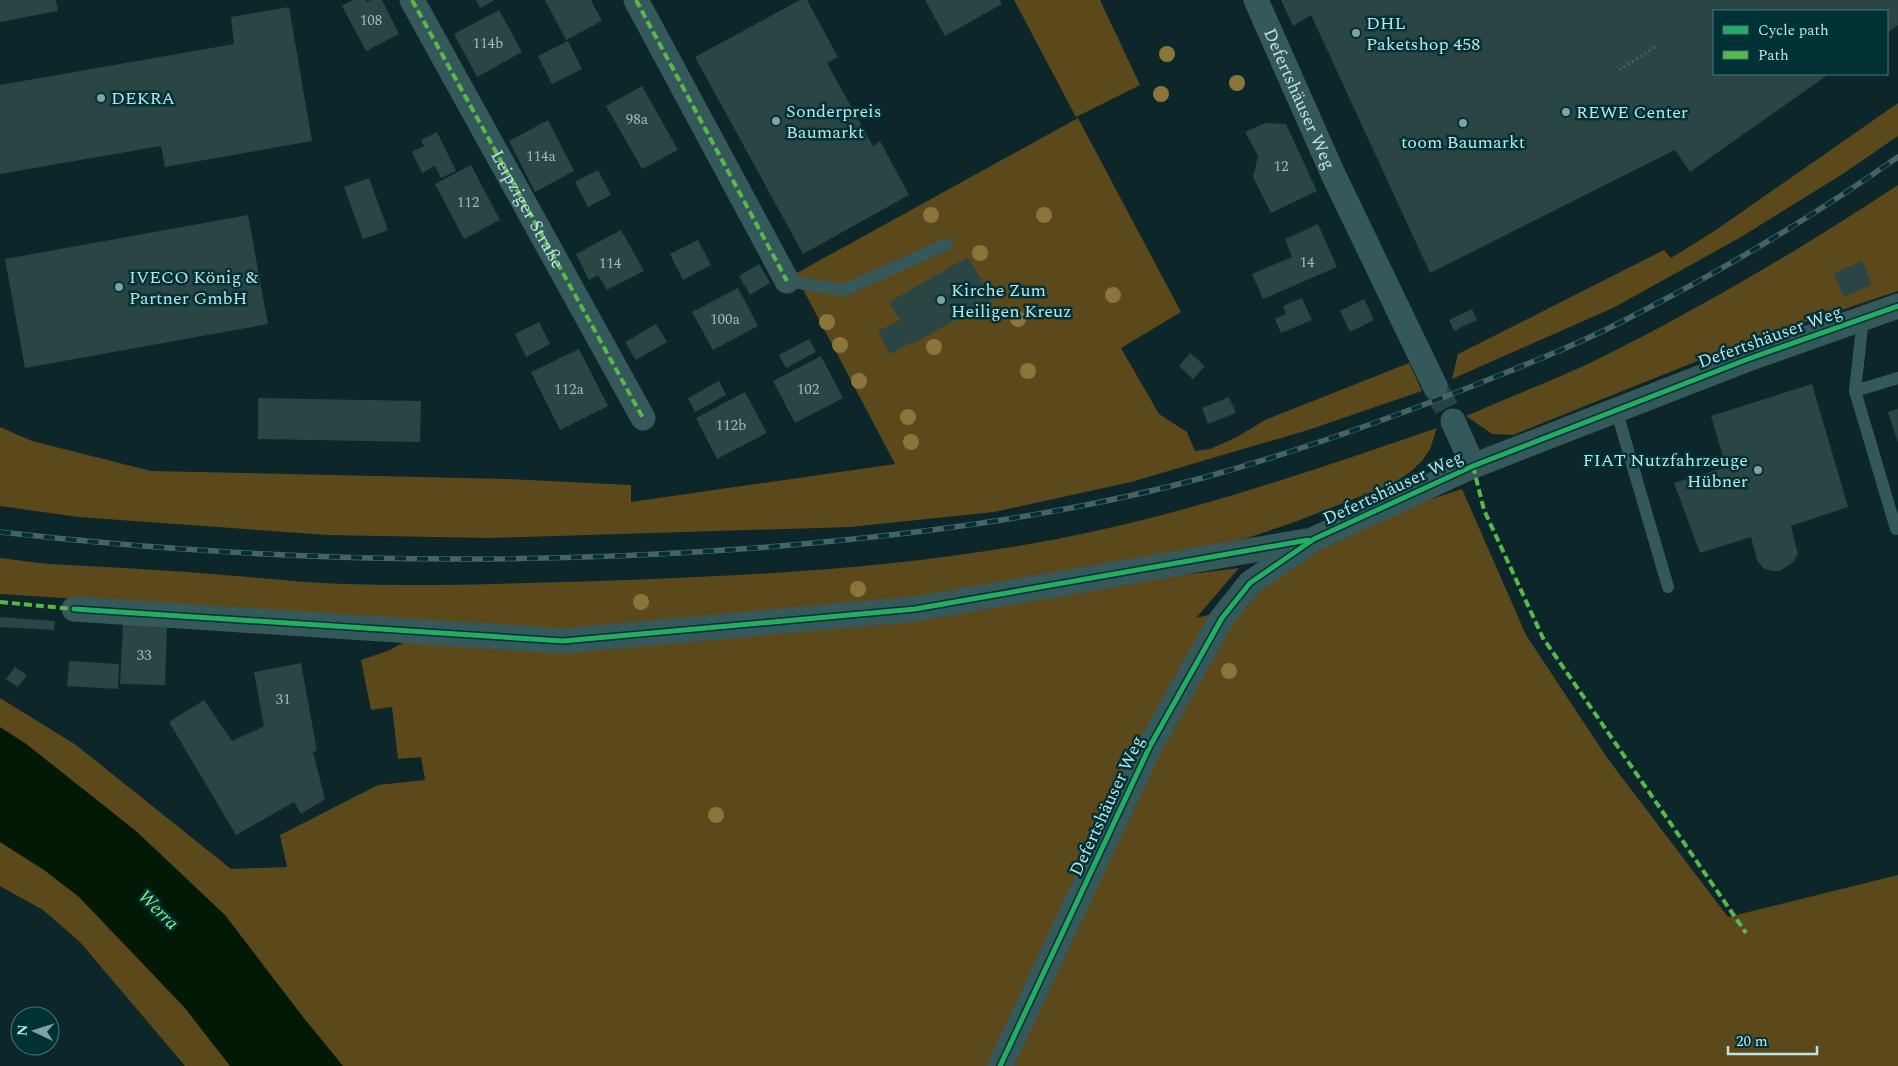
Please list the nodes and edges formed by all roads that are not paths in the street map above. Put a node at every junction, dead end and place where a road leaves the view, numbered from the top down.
1 (412, 0) edge
2 (636, 0) edge
3 (1256, 0) edge
4 (947, 244) dead end
5 (787, 281) joint
6 (1898, 306) edge
7 (1863, 318) junction
8 (1898, 378) edge
9 (1435, 386) tunnel mouth
10 (1855, 391) junction
11 (1616, 410) junction
12 (644, 418) dead end
13 (1453, 421) tunnel mouth
14 (1473, 466) junction
15 (1896, 529) dead end
16 (1314, 539) junction
17 (1668, 587) dead end
18 (74, 609) dead end
19 (1000, 1066) edge

1 - 12 street, Leipziger Straße
2 - 5 street
3 - 9 street, Defertshäuser Weg
4 - 5 lane
6 - 7 street, Defertshäuser Weg
7 - 10 lane
7 - 11 street, Defertshäuser Weg
8 - 10 lane
10 - 15 lane
11 - 14 street, Defertshäuser Weg
11 - 17 lane
13 - 14 street, Defertshäuser Weg
14 - 16 street, Defertshäuser Weg
16 - 18 street
16 - 19 street, Defertshäuser Weg

